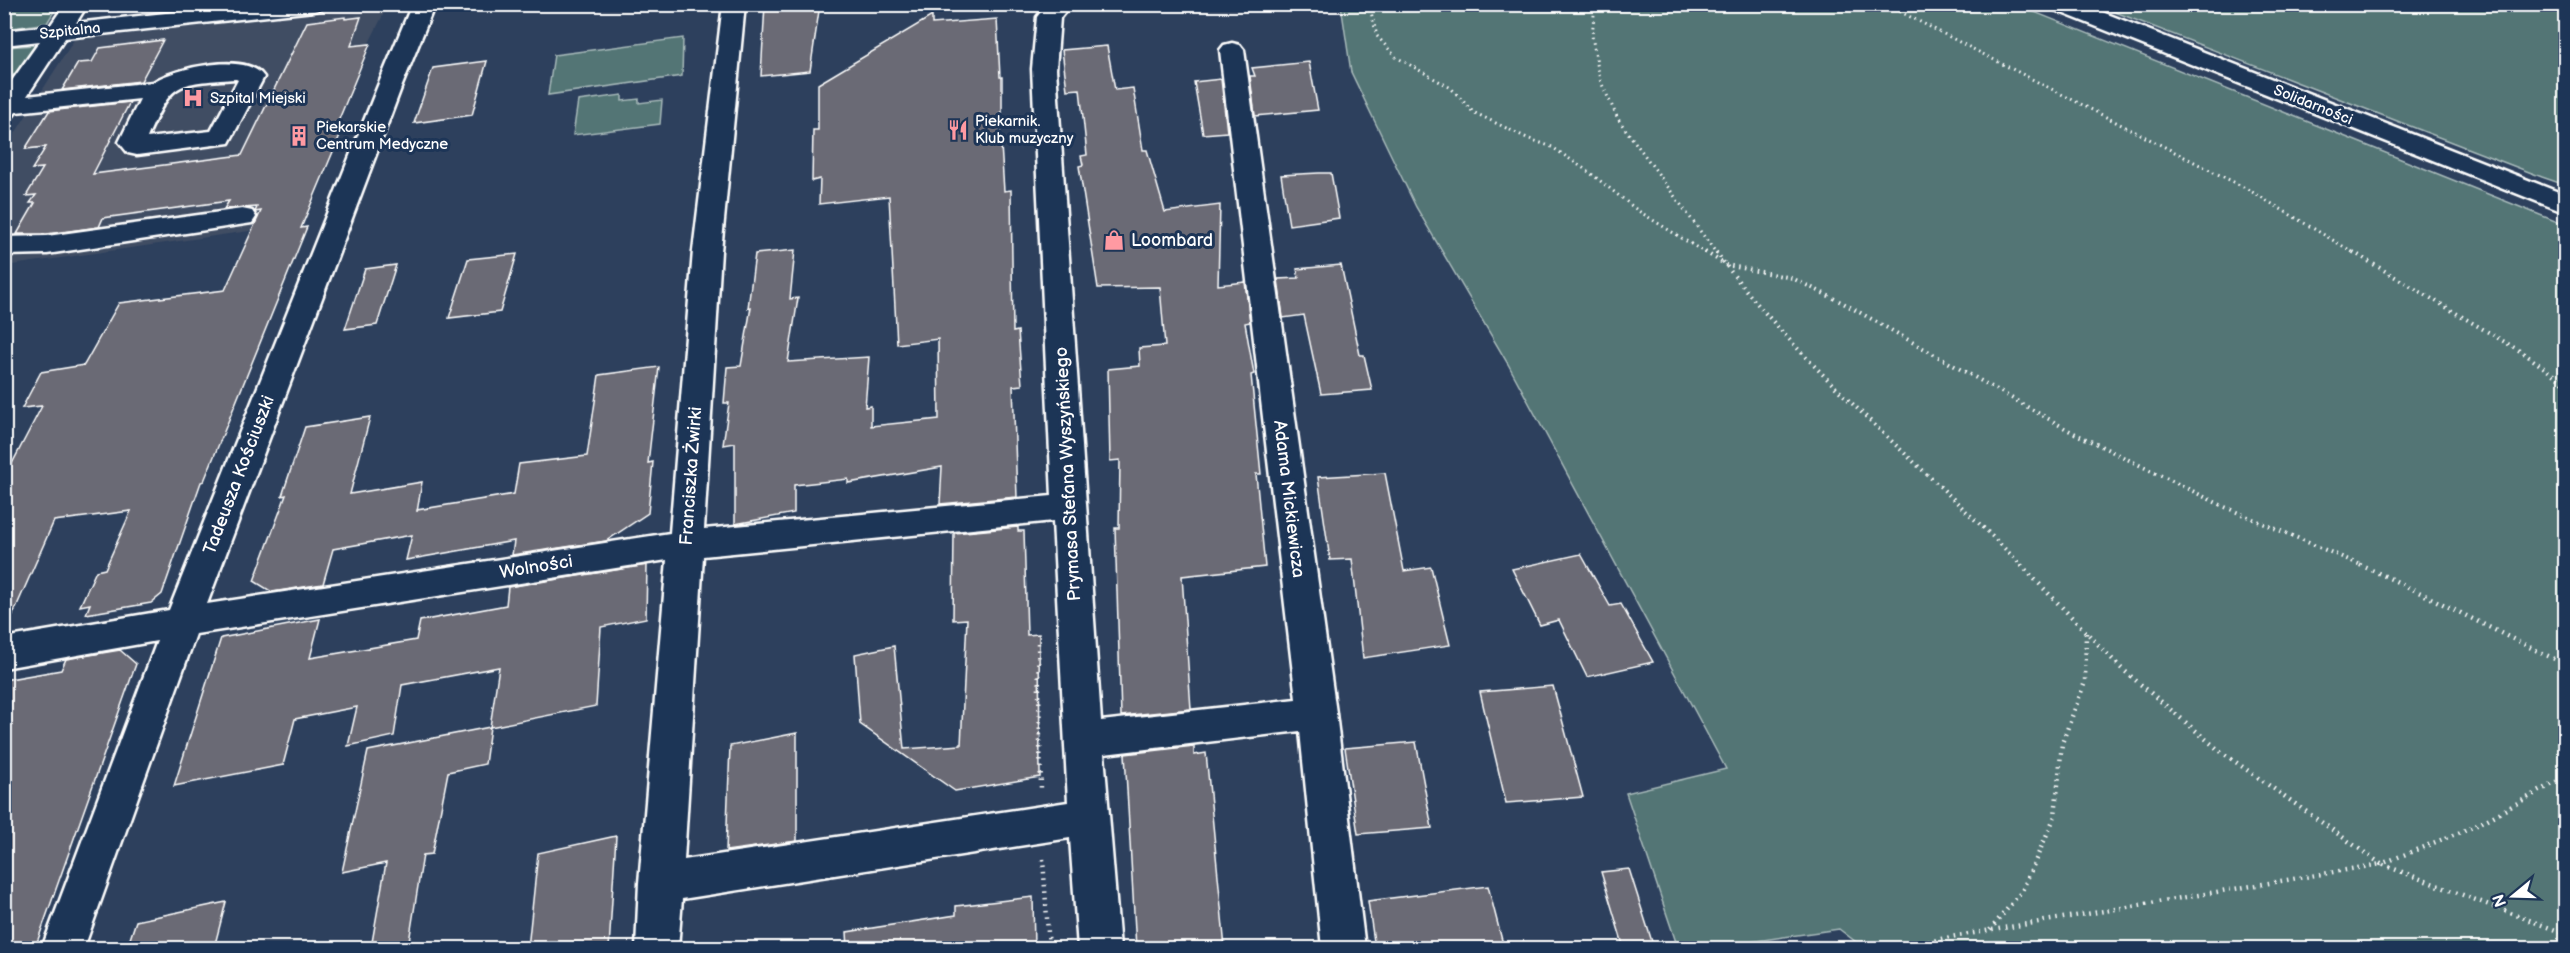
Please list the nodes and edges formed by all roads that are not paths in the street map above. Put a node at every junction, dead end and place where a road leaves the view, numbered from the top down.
1 (76, 4) edge
2 (314, 4) edge
3 (424, 4) edge
4 (734, 4) edge
5 (1060, 4) edge
6 (2060, 4) edge
7 (57, 32) junction
8 (4, 38) edge
9 (1232, 50) dead end
10 (161, 88) dead end
11 (6, 108) edge
12 (2565, 205) edge
13 (242, 217) dead end
14 (4, 246) edge
15 (1071, 507) junction
16 (686, 544) junction
17 (182, 622) junction
18 (4, 653) edge
19 (1317, 713) junction
20 (1083, 740) junction
21 (1089, 817) junction
22 (660, 884) junction
23 (63, 948) edge
24 (657, 948) edge
25 (1099, 948) edge
26 (1344, 948) edge

1 - 7 street
2 - 7 street, Szpitalna
3 - 17 street, Tadeusza Kościuszki
4 - 16 street, Franciszka Żwirki
5 - 15 street, Prymasa Stefana Wyszyńskiego
6 - 12 street, Solidarności
7 - 8 street, Szpitalna
7 - 11 street
9 - 19 street, Adama Mickiewicza
10 - 11 street
13 - 14 street
15 - 16 street, Wolności
15 - 20 street, Prymasa Stefana Wyszyńskiego
16 - 17 street, Wolności
16 - 22 street, Franciszka Żwirki
17 - 18 street, Wolności
17 - 23 street, Tadeusza Kościuszki
19 - 20 street
19 - 26 street, Adama Mickiewicza
20 - 21 street, Prymasa Stefana Wyszyńskiego
21 - 22 street
21 - 25 street, Prymasa Stefana Wyszyńskiego
22 - 24 street, Franciszka Żwirki

